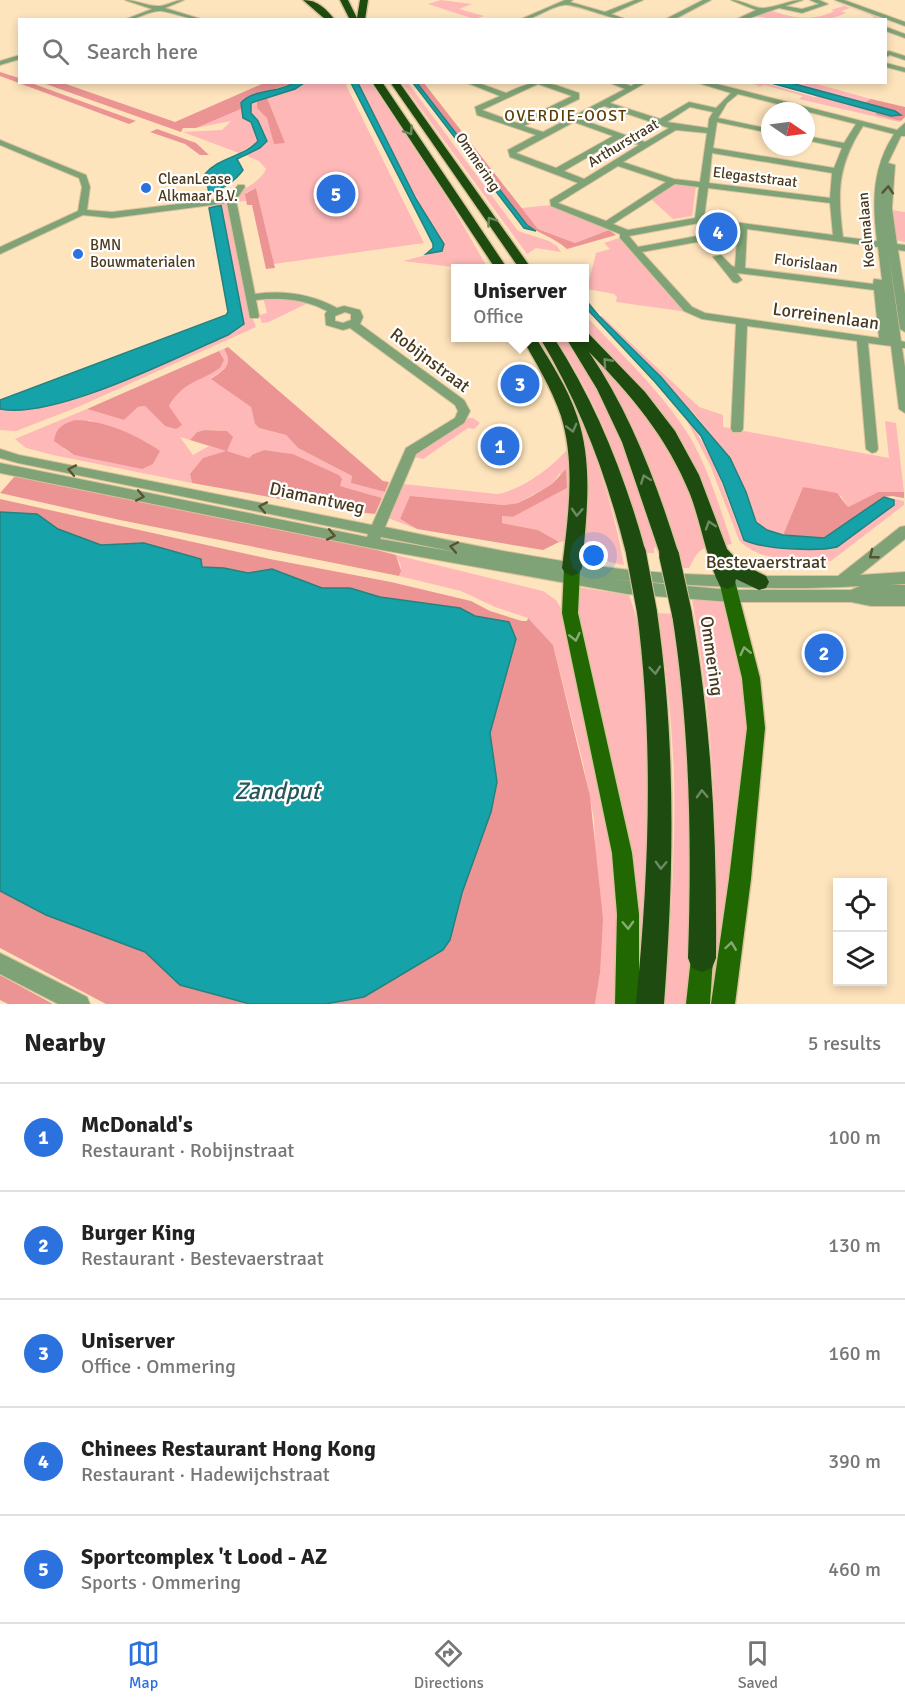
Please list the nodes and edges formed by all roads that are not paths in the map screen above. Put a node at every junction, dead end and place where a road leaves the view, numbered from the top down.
1 (128, 0) edge
2 (138, 0) edge
3 (174, 0) edge
4 (181, 0) edge
5 (307, 0) edge
6 (344, 0) edge
7 (364, 0) edge
8 (640, 0) edge
9 (708, 0) edge
10 (734, 0) edge
11 (800, 0) edge
12 (813, 0) edge
13 (838, 0) edge
14 (846, 0) edge
15 (567, 1) edge
16 (876, 2) edge
17 (779, 6) junction
18 (158, 7) junction
19 (762, 10) junction
20 (905, 16) edge
21 (612, 17) edge
22 (889, 17) junction
23 (128, 18) edge
24 (132, 18) edge
25 (194, 18) edge
26 (336, 18) edge
27 (353, 18) edge
28 (361, 18) edge
29 (527, 18) edge
30 (671, 18) edge
31 (743, 18) edge
32 (886, 18) edge
33 (905, 23) edge
34 (887, 30) edge
35 (905, 36) edge
36 (905, 48) edge
37 (16, 58) edge
38 (905, 58) edge
39 (889, 59) edge
40 (0, 64) edge
41 (905, 70) edge
42 (378, 84) edge
43 (395, 84) edge
44 (473, 84) edge
45 (492, 84) edge
46 (531, 84) edge
47 (546, 84) edge
48 (617, 84) edge
49 (641, 84) edge
50 (705, 84) edge
51 (484, 88) junction
52 (632, 89) junction
53 (735, 93) junction
54 (507, 96) junction
55 (605, 104) junction
56 (715, 115) junction
57 (574, 119) junction
58 (661, 122) junction
59 (861, 123) junction
60 (517, 126) junction
61 (675, 127) junction
62 (761, 128) edge
63 (711, 131) junction
64 (903, 132) edge
65 (543, 135) junction
66 (617, 136) junction
67 (815, 140) edge
68 (0, 142) edge
69 (647, 145) junction
70 (845, 146) junction
71 (708, 150) junction
72 (617, 163) junction
73 (835, 171) junction
74 (556, 172) junction
75 (674, 181) junction
76 (584, 182) junction
77 (703, 184) junction
78 (241, 187) dead end
79 (231, 200) junction
80 (833, 201) junction
81 (82, 212) junction
82 (699, 220) junction
83 (606, 225) junction
84 (743, 226) junction
85 (627, 233) junction
86 (838, 238) junction
87 (728, 244) dead end
88 (884, 244) junction
89 (905, 248) edge
90 (635, 250) junction
91 (0, 251) edge
92 (718, 257) dead end
93 (498, 264) edge
94 (522, 264) edge
95 (735, 273) junction
96 (879, 288) junction
97 (251, 298) junction
98 (254, 316) dead end
99 (742, 322) junction
100 (905, 329) edge
101 (862, 339) junction
102 (589, 341) edge
103 (531, 342) edge
104 (549, 342) edge
105 (575, 342) edge
106 (895, 344) edge
107 (905, 409) edge
108 (737, 429) dead end
109 (873, 448) dead end
110 (0, 453) edge
111 (0, 468) edge
112 (905, 531) edge
113 (374, 537) junction
114 (718, 549) junction
115 (571, 574) junction
116 (905, 578) edge
117 (842, 581) junction
118 (627, 582) joint
119 (759, 582) junction
120 (905, 586) edge
121 (729, 588) junction
122 (905, 591) edge
123 (851, 596) junction
124 (905, 600) edge
125 (702, 958) joint
126 (0, 963) edge
127 (80, 1004) edge
128 (627, 1004) edge
129 (650, 1004) edge
130 (698, 1004) edge
131 (723, 1004) edge

1 - 18 street
2 - 18 street
3 - 18 street
4 - 18 street
5 - 26 highway
6 - 27 highway
7 - 28 highway
8 - 21 street
9 - 30 street
10 - 19 street
11 - 17 street
12 - 17 street
13 - 22 street
14 - 22 street
15 - 21 street
15 - 29 street
16 - 20 street
17 - 19 street
18 - 23 street
18 - 24 street
18 - 25 street
19 - 31 street
22 - 32 street
22 - 33 street
34 - 35 street
36 - 39 street
37 - 40 street
38 - 39 street
39 - 41 street
42 -> 93 highway
94 -> 43 highway, Ommering
44 - 51 street
45 - 51 street
46 - 54 street
47 - 60 street
48 - 52 street
49 - 52 street
50 - 53 street
51 - 54 street
52 - 55 street
53 - 56 street
53 - 59 street
54 - 60 street
55 - 57 street
55 - 58 street
56 - 58 street
56 - 62 street
56 - 63 street
57 - 65 street
57 - 66 street
58 - 61 street
59 - 64 street
59 - 70 street
60 - 65 street
61 - 63 street
61 - 69 street, Arthurstraat
63 - 71 street
64 - 88 street, Koelmalaan
65 - 74 street
66 - 69 street
66 - 74 street
67 - 70 street
68 - 81 street
69 - 72 street, Arthurstraat
70 - 73 street
71 - 73 street
71 - 77 street
72 - 75 street, Elegaststraat
72 - 76 street, Arthurstraat
73 - 80 street
74 - 76 street
75 - 77 street, Elegaststraat
75 - 83 street
76 - 83 street
77 - 80 street, Elegaststraat
77 - 82 street
78 - 79 street
79 - 81 street
79 - 97 street
80 - 86 street
81 - 91 street
82 - 84 street
82 - 85 street
83 - 85 street
84 - 86 street
84 - 95 street
85 - 90 street, Lorreinenlaan
86 - 88 street
87 - 90 street
88 - 89 street
88 - 96 street, Koelmalaan
88 - 100 street, Koelmalaan
88 - 106 street, Koelmalaan
90 - 99 street, Lorreinenlaan
92 - 95 street
95 - 96 street, Florislaan
96 - 106 street, Koelmalaan
97 - 98 street
97 - 113 street, Robijnstraat
99 - 101 street, Lorreinenlaan
99 - 108 street
101 - 106 street, Lorreinenlaan
101 - 109 street
114 -> 102 highway
103 -> 115 highway
104 -> 129 highway, bridge
125 -> 105 highway, Ommering, bridge
106 - 107 street, Koelmalaan
113 -> 110 street, Diamantweg
111 -> 113 street, Diamantweg
112 -> 117 street
113 - 115 street, Diamantweg
114 - 119 highway
114 - 121 highway
115 - 118 street, Diamantweg
115 -> 128 main road
116 - 117 street, Bestevaerstraat
116 - 120 street
117 - 119 street, Bestevaerstraat
118 - 121 street, Bestevaerstraat
119 - 121 street, Bestevaerstraat
121 - 123 street, Bestevaerstraat
131 -> 121 main road
122 - 123 street, Bestevaerstraat
123 - 124 street, Bestevaerstraat
125 - 130 main road, Ommering
126 - 127 street

